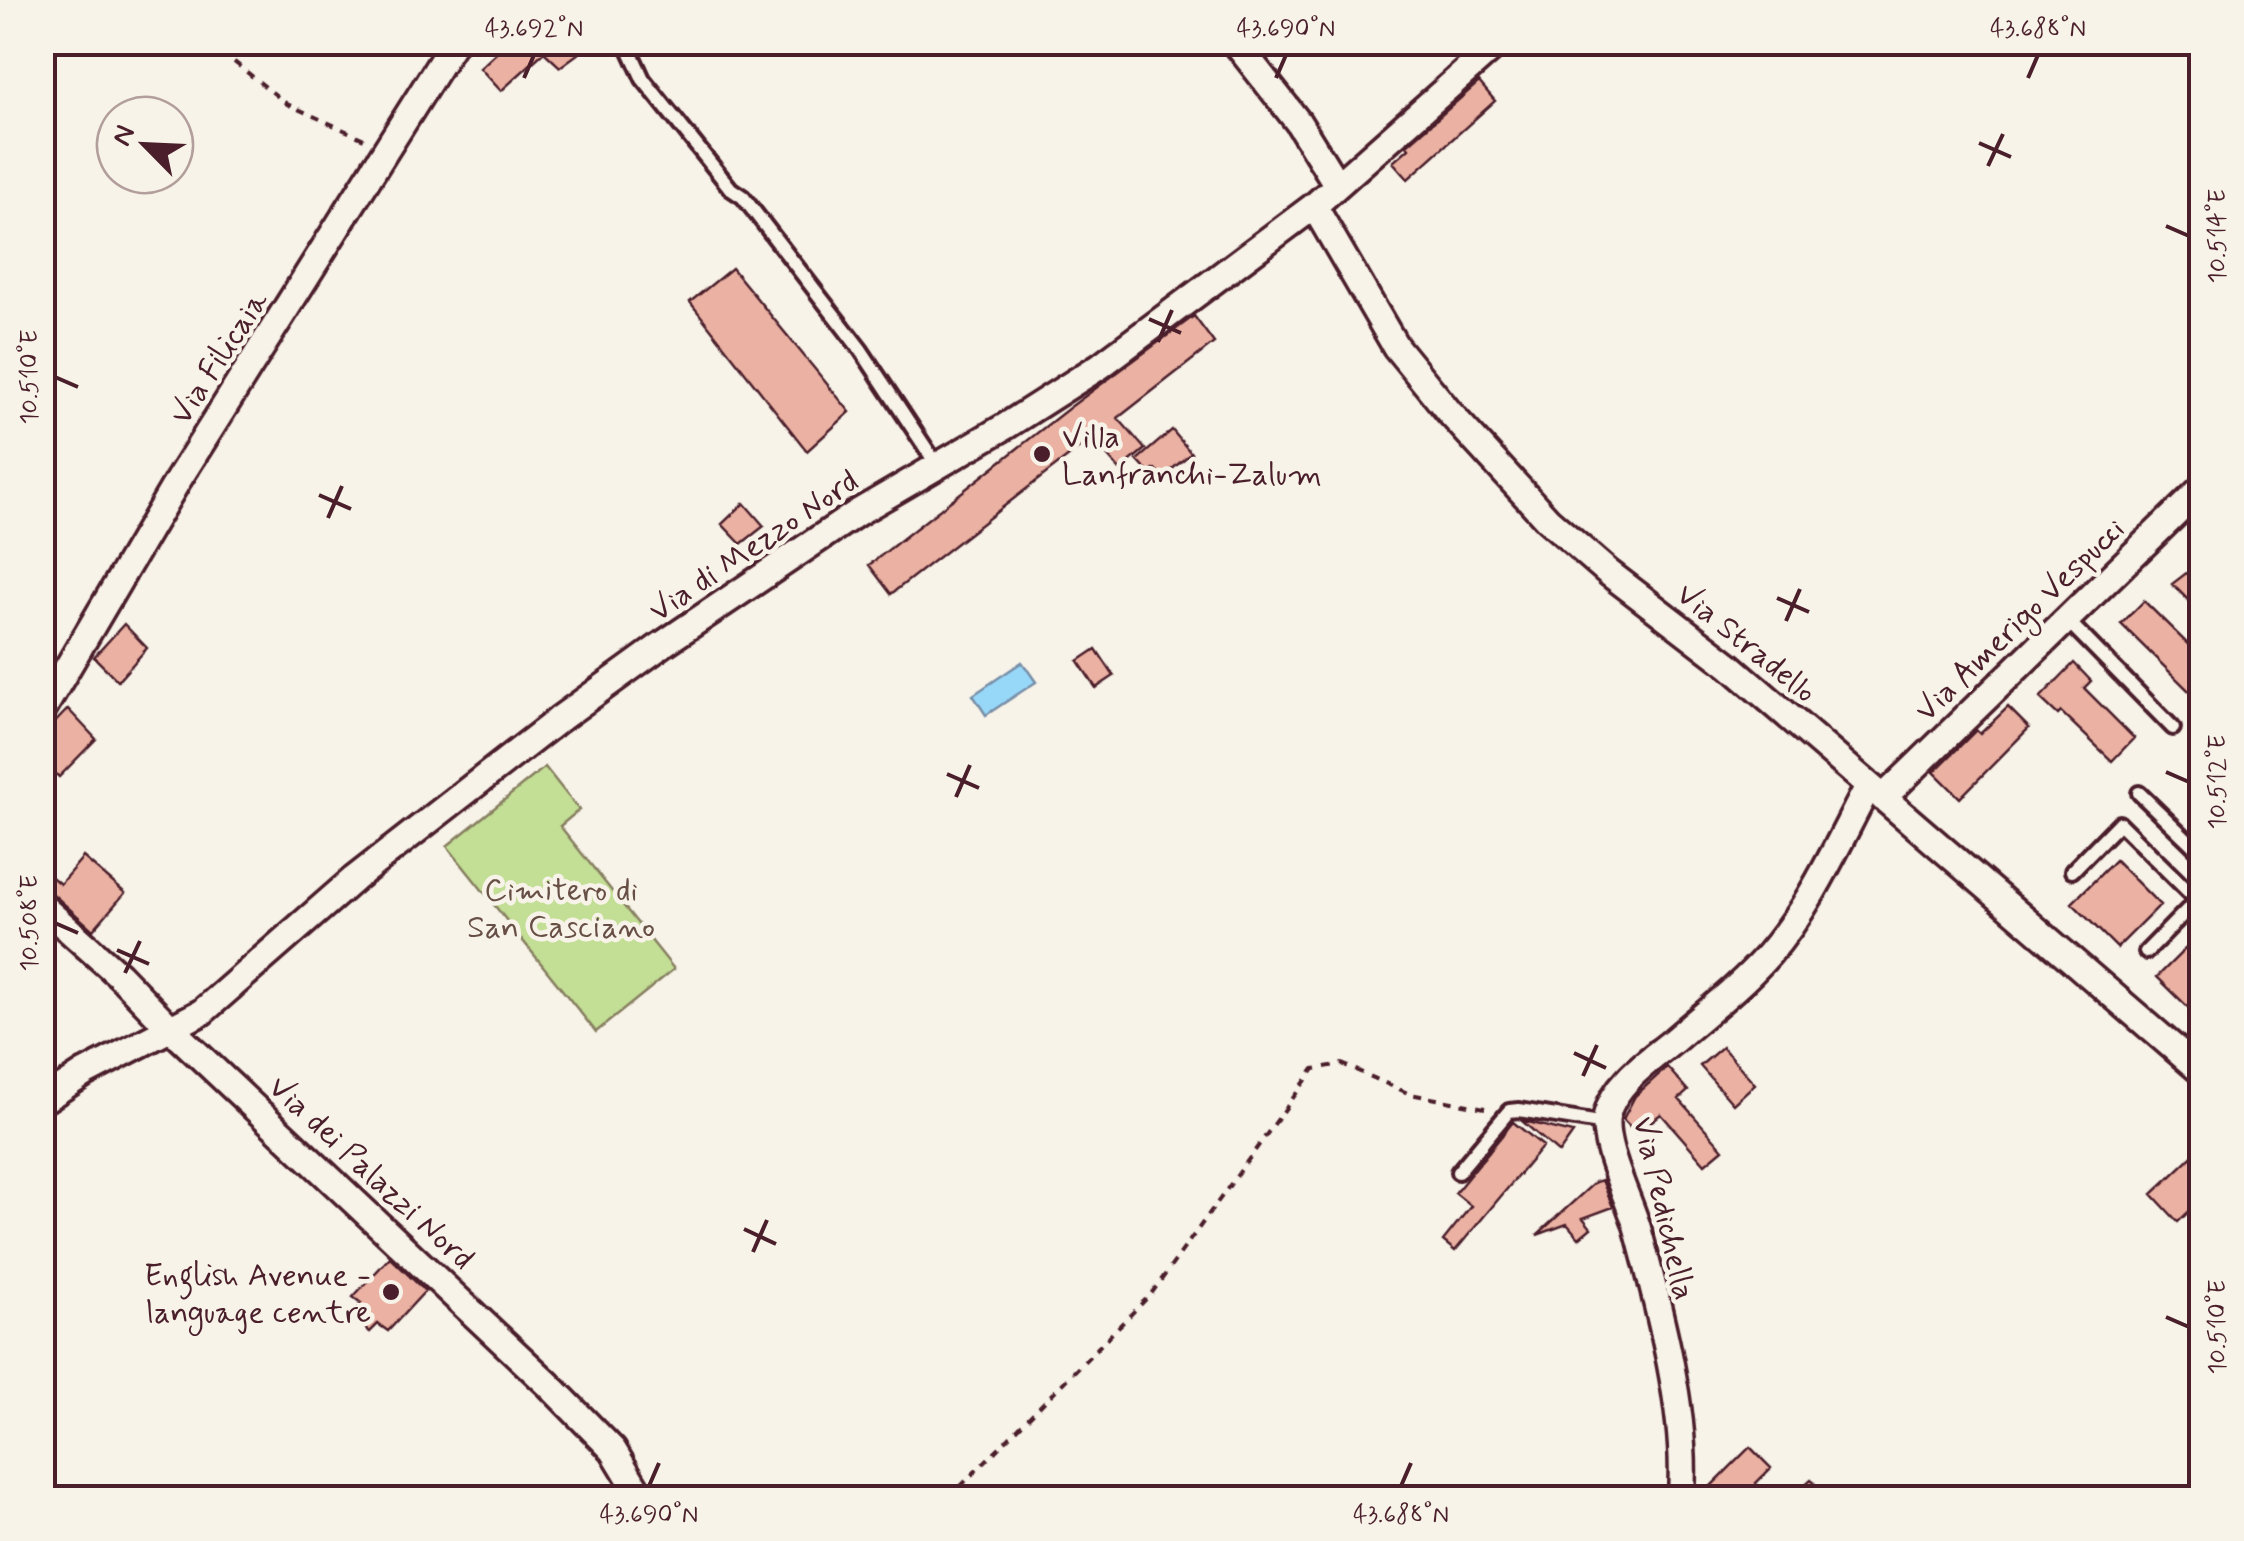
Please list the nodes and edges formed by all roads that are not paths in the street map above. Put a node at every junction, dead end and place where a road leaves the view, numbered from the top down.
1 (454, 42) edge
2 (626, 42) edge
3 (1235, 42) edge
4 (1499, 42) edge
5 (1337, 186) junction
6 (1314, 206) junction
7 (938, 465) junction
8 (2202, 488) edge
9 (2066, 618) junction
10 (42, 711) edge
11 (2172, 728) dead end
12 (1876, 792) junction
13 (2138, 792) dead end
14 (2202, 854) edge
15 (2072, 871) dead end
16 (2199, 898) edge
17 (42, 906) edge
18 (2146, 952) dead end
19 (172, 1030) junction
20 (2202, 1072) edge
21 (42, 1100) edge
22 (1606, 1124) junction
23 (1458, 1172) dead end
24 (642, 1498) edge
25 (1681, 1498) edge

1 - 10 street, Via Filicaia
2 - 7 lane
3 - 5 street
4 - 5 street, Via di Mezzo Nord
5 - 6 street, Via di Mezzo Nord
6 - 7 street, Via di Mezzo Nord
6 - 12 street, Via Stradello
7 - 19 street, Via di Mezzo Nord
8 - 9 street, Via Amerigo Vespucci
9 - 11 lane
9 - 12 street, Via Amerigo Vespucci
12 - 20 street, Via Stradello
12 - 22 street, Via Pedichella
13 - 14 lane
15 - 16 lane
16 - 18 lane
17 - 19 street, Via dei Palazzi Nord
19 - 21 street, Via di Mezzo Nord
19 - 24 street, Via dei Palazzi Nord
22 - 23 lane
22 - 25 street, Via Pedichella

